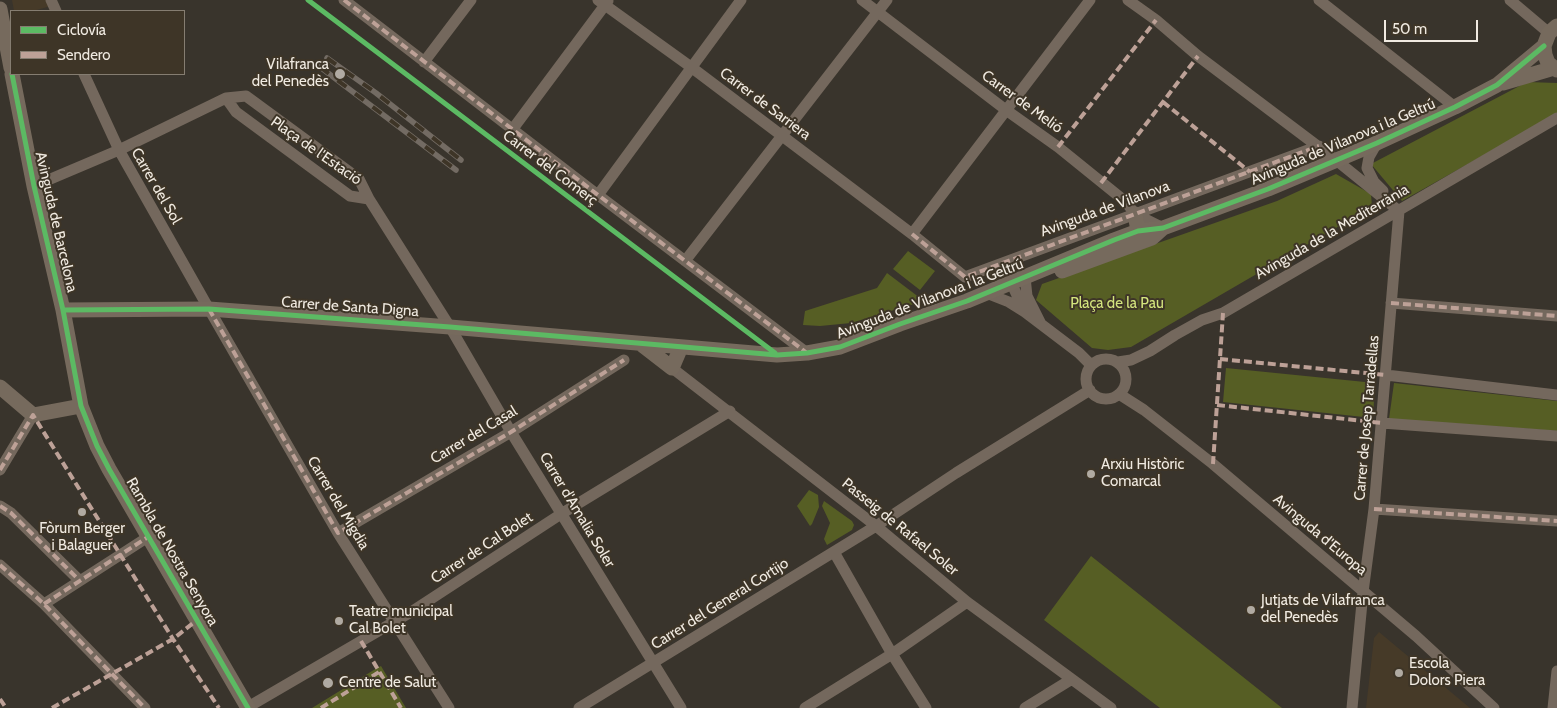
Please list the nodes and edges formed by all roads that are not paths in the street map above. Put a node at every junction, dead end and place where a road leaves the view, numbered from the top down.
1 (344, 0) edge
2 (471, 0) edge
3 (741, 0) edge
4 (862, 0) edge
5 (887, 0) edge
6 (1090, 0) edge
7 (1128, 0) edge
8 (1318, 0) edge
9 (1510, 0) edge
10 (604, 2) edge
11 (0, 9) edge
12 (878, 12) junction
13 (1550, 35) edge
14 (424, 62) junction
15 (10, 63) edge
16 (691, 67) junction
17 (1556, 69) edge
18 (12, 75) edge
19 (84, 75) edge
20 (1497, 85) junction
21 (226, 98) junction
22 (1455, 108) junction
23 (1006, 110) junction
24 (1557, 118) edge
25 (512, 130) junction
26 (782, 136) junction
27 (1377, 143) junction
28 (1319, 146) junction
29 (118, 150) junction
30 (1336, 160) junction
31 (34, 186) junction
32 (598, 195) junction
33 (368, 199) junction
34 (1401, 210) junction
35 (1135, 214) junction
36 (1163, 228) junction
37 (1138, 231) junction
38 (912, 234) junction
39 (685, 261) junction
40 (1024, 279) junction
41 (986, 293) junction
42 (1391, 303) junction
43 (209, 309) junction
44 (63, 310) junction
45 (1025, 312) junction
46 (1557, 316) edge
47 (1040, 324) junction
48 (450, 327) junction
49 (636, 342) junction
50 (681, 347) junction
51 (807, 353) junction
52 (624, 360) dead end
53 (1118, 362) junction
54 (1091, 365) junction
55 (672, 368) junction
56 (1386, 375) junction
57 (0, 387) edge
58 (1090, 390) junction
59 (1120, 394) junction
60 (1557, 396) edge
61 (81, 406) junction
62 (730, 411) junction
63 (34, 415) junction
64 (1382, 423) junction
65 (511, 432) junction
66 (1557, 436) edge
67 (0, 470) edge
68 (0, 506) edge
69 (1374, 509) junction
70 (561, 514) junction
71 (1557, 521) edge
72 (876, 526) junction
73 (338, 533) junction
74 (148, 537) junction
75 (834, 552) junction
76 (0, 565) edge
77 (79, 580) junction
78 (1363, 592) junction
79 (967, 602) junction
80 (44, 604) junction
81 (394, 622) junction
82 (892, 654) junction
83 (654, 663) junction
84 (1557, 671) edge
85 (1072, 679) junction
86 (144, 708) edge
87 (248, 708) edge
88 (450, 708) edge
89 (579, 708) edge
90 (681, 708) edge
91 (805, 708) edge
92 (926, 708) edge
93 (1024, 708) edge
94 (1111, 708) edge
95 (1352, 708) edge
96 (1494, 708) edge
97 (1553, 708) edge

1 - 14 street, Carrer del Comerç
2 - 14 street
3 - 16 street
4 - 12 street, Carrer de Melió
5 - 12 street
6 - 23 street
7 - 28 street
8 - 22 street
9 - 13 street
10 - 16 street, Carrer de Sarriera
10 - 25 street
11 - 15 street
12 - 23 street, Carrer de Melió
12 - 26 street
13 - 17 street
13 - 20 street, Avinguda de Vilanova i la Geltrú
14 - 25 street, Carrer del Comerç
16 - 26 street, Carrer de Sarriera
16 - 32 street
17 - 20 street, Avinguda de Vilanova i la Geltrú
18 - 31 street, Avinguda de Barcelona
19 - 29 street, Carrer del Sol
20 - 22 street, Avinguda de Vilanova i la Geltrú
21 - 29 street
21 - 33 street, Plaça de l'Estació
21 - 33 street, Plaça de l'Estació
22 - 27 street, Avinguda de Vilanova i la Geltrú
23 - 35 street, Carrer de Melió
23 - 38 street
24 - 34 street, Avinguda de la Mediterrània
25 - 32 street, Carrer del Comerç
26 - 38 street, Carrer de Sarriera
26 - 39 street
27 - 30 street, Avinguda de Vilanova i la Geltrú
27 - 34 street
28 - 30 street
28 - 35 street, Avinguda de Vilanova
29 - 31 street
29 - 43 street, Carrer del Sol
30 - 34 street
30 - 36 street, Avinguda de Vilanova i la Geltrú
31 - 44 street, Avinguda de Barcelona
32 - 39 street, Carrer del Comerç
33 - 48 street, Carrer d'Amalia Soler
34 - 42 street, Carrer de Josep Tarradellas
34 - 53 street, Avinguda de la Mediterrània
35 - 36 street, Carrer de Melió
35 - 37 street
35 - 38 street, Avinguda de Vilanova
36 - 37 street, Avinguda de Vilanova i la Geltrú
36 - 40 street, Avinguda de Vilanova i la Geltrú
37 - 40 street, Avinguda de Vilanova i la Geltrú
39 - 51 street, Carrer del Comerç
40 - 41 street, Avinguda de Vilanova i la Geltrú
40 - 45 street
40 - 47 street
41 - 45 street
41 - 51 street, Avinguda de Vilanova i la Geltrú
42 - 46 street
42 - 56 street, Carrer de Josep Tarradellas
43 - 44 street, Carrer de Santa Digna
43 - 48 street, Carrer de Santa Digna
43 - 73 street, Carrer del Migdia
44 - 61 street, Avinguda de Barcelona
45 - 47 street
47 - 54 street
48 - 49 street, Carrer de Santa Digna
48 - 65 street, Carrer d'Amalia Soler
49 - 50 street, Avinguda de Vilanova i la Geltrú
49 - 55 street
50 - 51 street, Avinguda de Vilanova i la Geltrú
50 - 55 street
52 - 65 street, Carrer del Casal
53 - 54 street
53 - 59 street
54 - 58 street
55 - 62 street, Passeig de Rafael Soler
56 - 60 street
56 - 64 street, Carrer de Josep Tarradellas
57 - 63 street
58 - 59 street
58 - 72 street, Carrer del General Cortijo
59 - 78 street, Avinguda d'Europa
61 - 63 street
61 - 74 street, Rambla de Nostra Senyora
62 - 70 street, Carrer de Cal Bolet
62 - 72 street, Passeig de Rafael Soler
63 - 67 street
64 - 66 street
64 - 69 street, Carrer de Josep Tarradellas
65 - 70 street, Carrer d'Amalia Soler
65 - 73 street, Carrer del Casal
68 - 77 street
69 - 71 street
69 - 78 street, Carrer de Josep Tarradellas
70 - 81 street, Carrer de Cal Bolet
70 - 83 street, Carrer d'Amalia Soler
72 - 75 street, Carrer del General Cortijo
72 - 79 street, Passeig de Rafael Soler
73 - 81 street, Carrer del Migdia
74 - 77 street
74 - 87 street, Rambla de Nostra Senyora
75 - 82 street
75 - 83 street, Carrer del General Cortijo
76 - 80 street
77 - 80 street
78 - 95 street, Carrer de Josep Tarradellas
78 - 96 street, Avinguda d'Europa
79 - 82 street
79 - 85 street, Passeig de Rafael Soler
80 - 86 street
81 - 87 street, Carrer de Cal Bolet
81 - 88 street, Carrer del Migdia
82 - 91 street
82 - 92 street
83 - 89 street, Carrer del General Cortijo
83 - 90 street, Carrer d'Amalia Soler
84 - 97 street
85 - 93 street
85 - 94 street, Passeig de Rafael Soler

